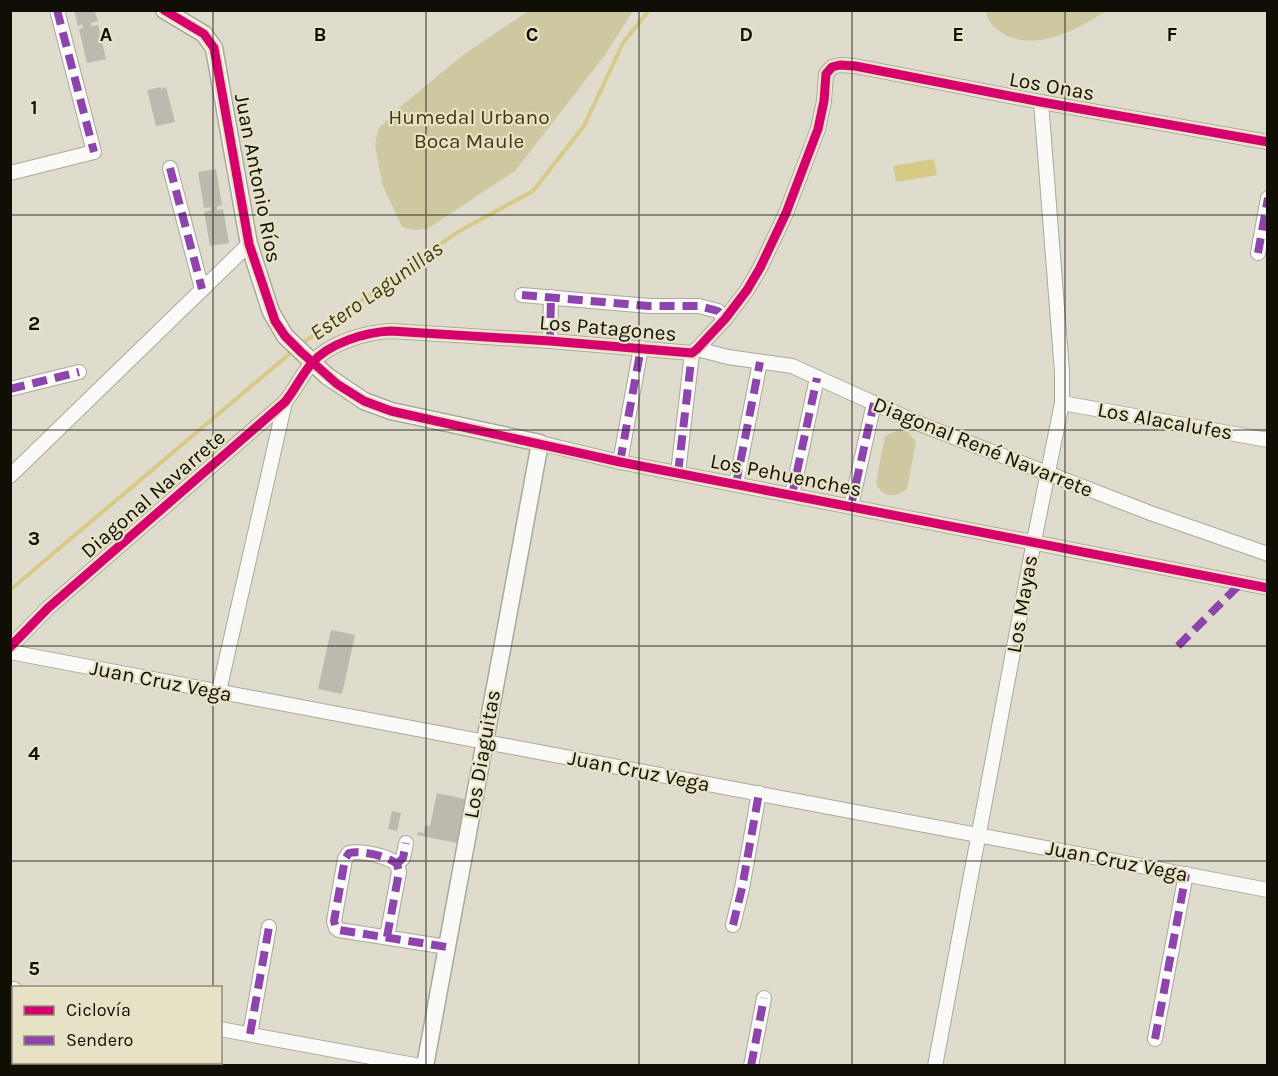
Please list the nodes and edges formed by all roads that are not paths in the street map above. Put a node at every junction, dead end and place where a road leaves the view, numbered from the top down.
1 (57, 10) edge
2 (164, 10) edge
3 (832, 67) joint
4 (1041, 102) junction
5 (1268, 142) edge
6 (170, 168) dead end
7 (10, 173) edge
8 (1268, 198) edge
9 (249, 244) junction
10 (1258, 253) dead end
11 (202, 290) junction
12 (522, 295) dead end
13 (551, 297) junction
14 (725, 319) junction
15 (550, 341) junction
16 (641, 348) junction
17 (695, 351) junction
18 (307, 357) junction
19 (760, 362) junction
20 (79, 372) dead end
21 (817, 378) junction
22 (10, 389) edge
23 (285, 402) junction
24 (874, 403) junction
25 (1062, 403) junction
26 (1268, 440) edge
27 (540, 443) junction
28 (620, 462) junction
29 (1047, 472) junction
30 (678, 473) junction
31 (11, 475) edge
32 (736, 484) junction
33 (792, 495) junction
34 (851, 506) junction
35 (1034, 541) junction
36 (1268, 554) edge
37 (1268, 588) edge
38 (10, 647) edge
39 (10, 652) edge
40 (219, 692) junction
41 (484, 741) junction
42 (759, 793) junction
43 (980, 835) junction
44 (406, 843) dead end
45 (397, 864) junction
46 (1186, 874) junction
47 (1268, 890) edge
48 (733, 925) dead end
49 (269, 927) dead end
50 (387, 937) junction
51 (447, 947) junction
52 (764, 998) dead end
53 (222, 1029) edge
54 (250, 1034) junction
55 (1155, 1039) dead end
56 (420, 1065) edge
57 (425, 1065) edge
58 (751, 1065) edge
59 (936, 1065) edge

1 - 7 street
2 - 9 street, Juan Antonio Ríos
3 - 4 street, Los Onas
3 - 14 street, Los Patagones
4 - 5 street, Los Onas
4 - 25 street, Los Mayas
6 - 11 street
8 - 10 street
9 - 11 street, Juan Antonio Ríos
9 - 18 street, Juan Antonio Ríos
11 - 31 street, Juan Antonio Ríos
12 - 13 street
13 - 14 street
13 - 15 street
14 - 17 street, Los Patagones
15 - 16 street, Los Patagones
15 - 18 street, Los Patagones
16 - 17 street, Los Patagones
16 - 28 street
17 - 19 street, Diagonal René Navarrete
17 - 30 street
18 - 23 street, Diagonal Navarrete
18 - 27 street, Los Pehuenches
19 - 21 street, Diagonal René Navarrete
19 - 32 street
20 - 22 street
21 - 24 street, Diagonal René Navarrete
21 - 33 street
23 - 38 street, Diagonal Navarrete
23 - 40 street
24 - 29 street, Diagonal René Navarrete
24 - 34 street
25 - 26 street, Los Alacalufes
25 - 29 street, Los Mayas
27 - 28 street, Los Pehuenches
27 - 41 street, Los Diaguitas
28 - 30 street, Los Pehuenches
29 - 35 street, Los Mayas
29 - 36 street, Diagonal René Navarrete
30 - 32 street, Los Pehuenches
32 - 33 street, Los Pehuenches
33 - 34 street, Los Pehuenches
34 - 35 street, Los Pehuenches
35 - 37 street, Los Pehuenches
35 - 43 street, Los Mayas
39 - 40 street, Juan Cruz Vega
40 - 41 street, Juan Cruz Vega
41 - 42 street, Juan Cruz Vega
41 - 51 street, Los Diaguitas
42 - 43 street, Juan Cruz Vega
42 - 48 street
43 - 46 street, Juan Cruz Vega
43 - 59 street, Los Mayas
44 - 45 street
45 - 50 street
45 - 50 street
46 - 47 street, Juan Cruz Vega
46 - 55 street
49 - 54 street
50 - 51 street
51 - 57 street, Los Diaguitas
52 - 58 street
53 - 54 street
54 - 56 street

